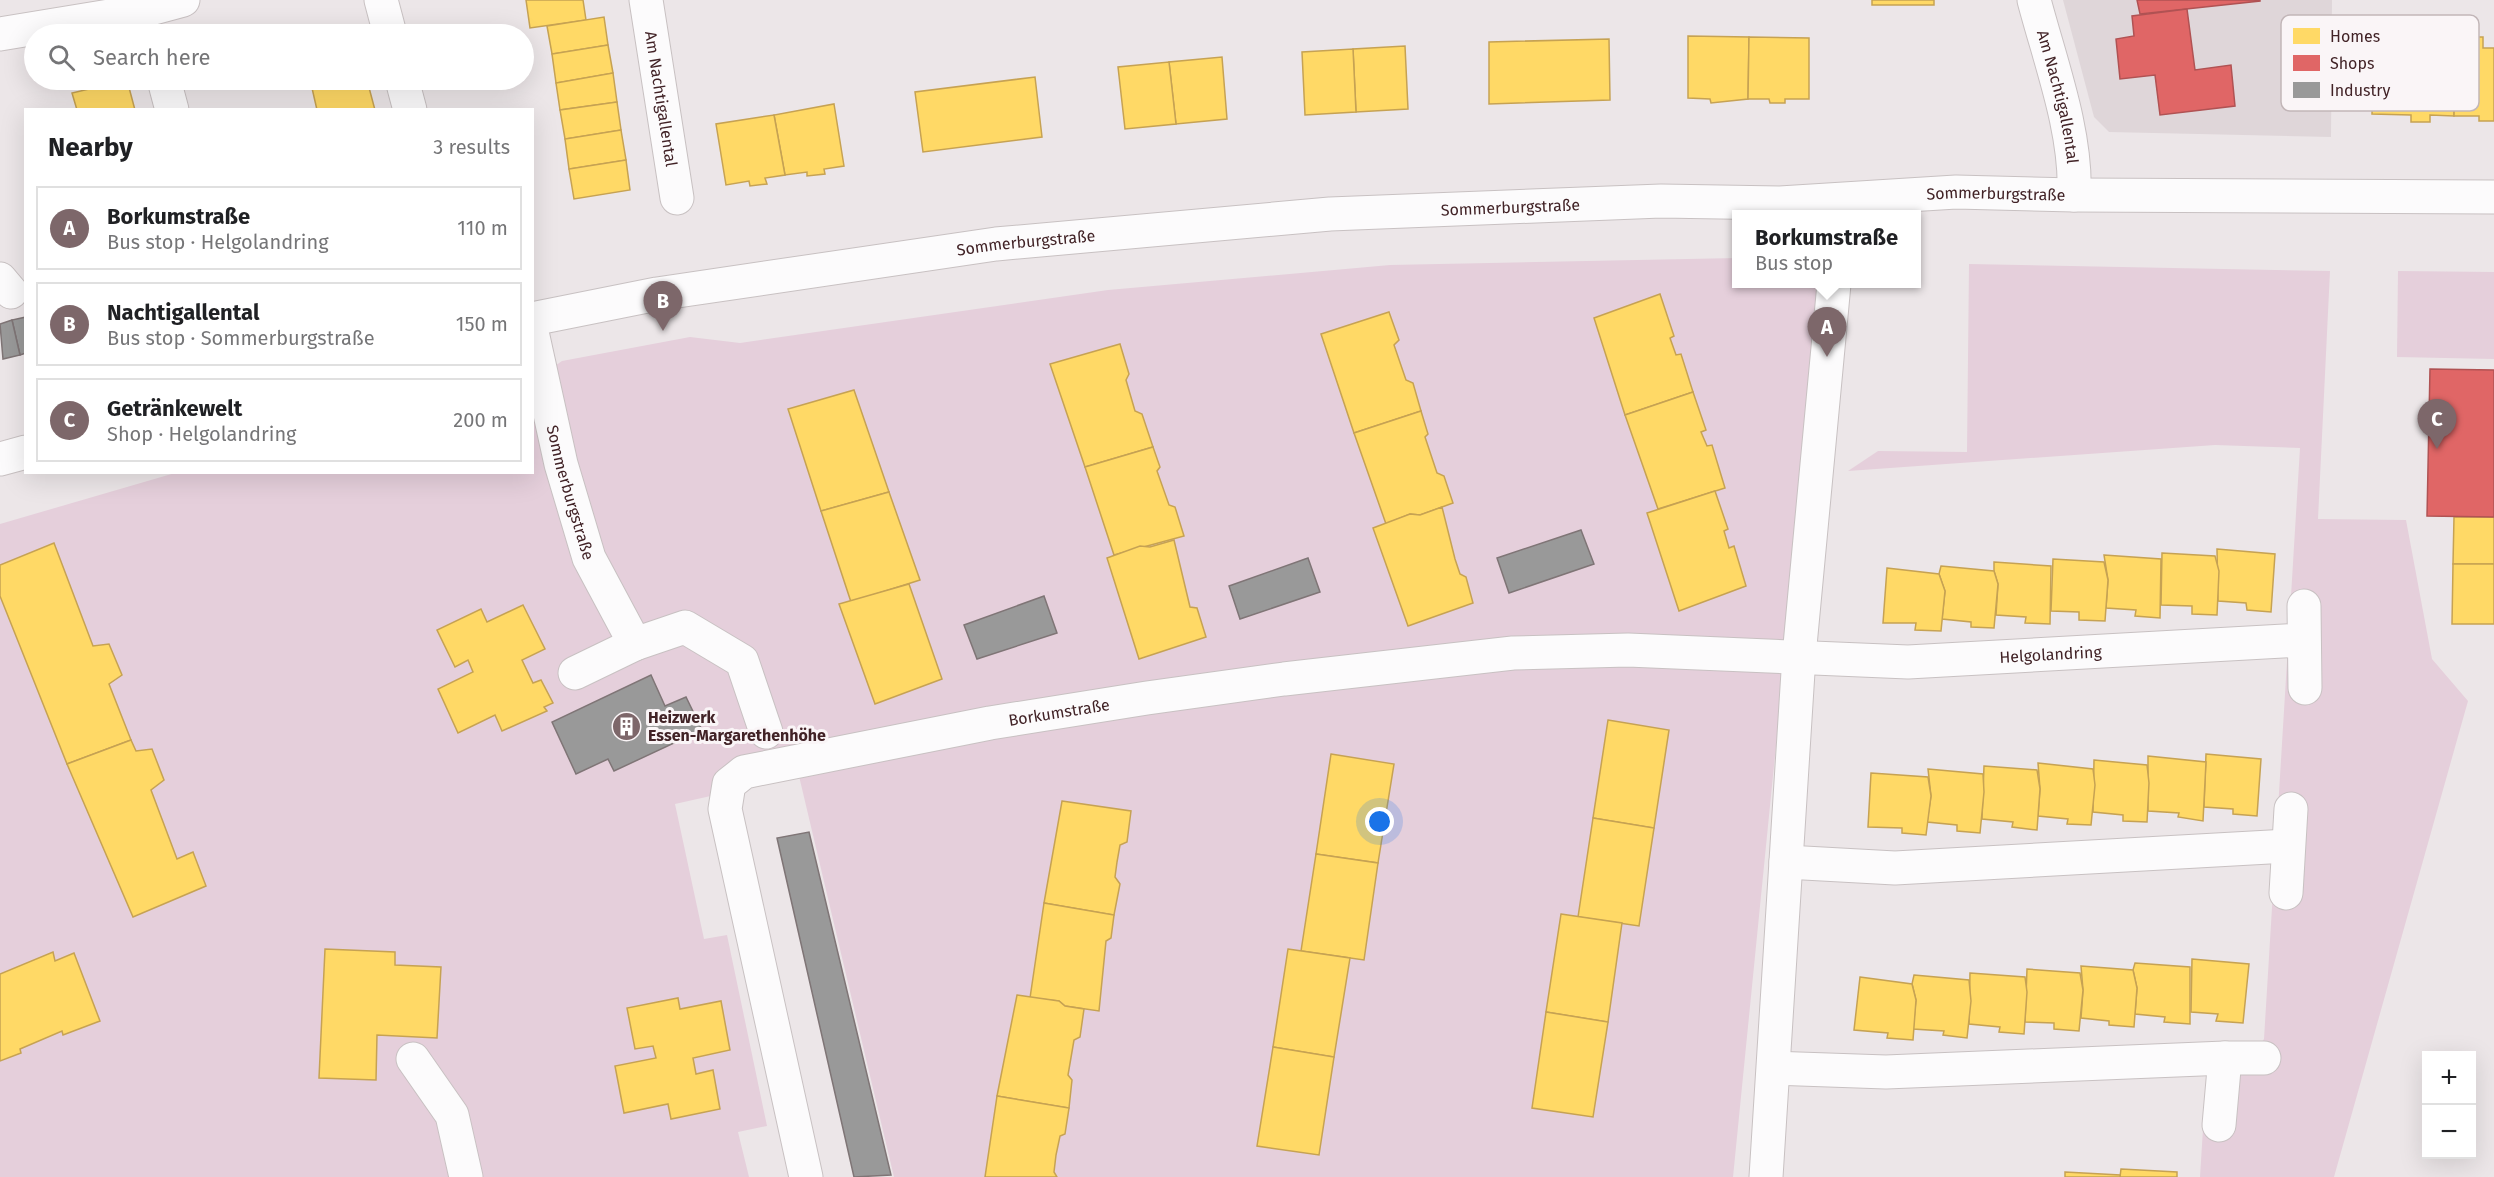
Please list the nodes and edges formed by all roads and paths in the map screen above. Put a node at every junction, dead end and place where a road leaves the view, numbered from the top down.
1 (183, 0) edge
2 (381, 0) edge
3 (646, 0) edge
4 (2034, 0) edge
5 (149, 22) edge
6 (124, 24) edge
7 (387, 24) edge
8 (24, 32) edge
9 (0, 34) edge
10 (167, 90) edge
11 (405, 90) edge
12 (172, 108) edge
13 (409, 108) edge
14 (2074, 195) junction
15 (2494, 197) edge
16 (677, 198) dead end
17 (1840, 207) edge
18 (1834, 288) edge
19 (534, 319) edge
20 (534, 341) edge
21 (24, 453) edge
22 (0, 459) edge
23 (2304, 606) dead end
24 (2303, 640) junction
25 (635, 644) junction
26 (1799, 656) junction
27 (575, 673) dead end
28 (2305, 688) dead end
29 (766, 732) dead end
30 (2291, 809) dead end
31 (2288, 846) junction
32 (1786, 862) junction
33 (2286, 892) dead end
34 (2225, 1058) junction
35 (2264, 1058) dead end
36 (413, 1059) dead end
37 (1774, 1068) junction
38 (2218, 1125) dead end
39 (466, 1177) edge
40 (806, 1177) edge
41 (1766, 1177) edge

1 - 5 street
2 - 7 street
3 - 16 street, Am Nachtigallental
4 - 14 street, Am Nachtigallental
5 - 6 street
8 - 9 street
10 - 12 street
11 - 13 street
14 - 15 street, Sommerburgstraße
14 - 17 street, Sommerburgstraße
17 - 19 street, Sommerburgstraße
18 - 26 street
20 - 25 street, Sommerburgstraße
21 - 22 street
23 - 24 street
24 - 26 street, Helgolandring
24 - 28 street
25 - 27 street
25 - 29 street
26 - 32 street
26 - 40 street, Borkumstraße
30 - 31 street
31 - 32 street
31 - 33 street
32 - 37 street
34 - 35 street
34 - 37 street
34 - 38 street
36 - 39 street
37 - 41 street

